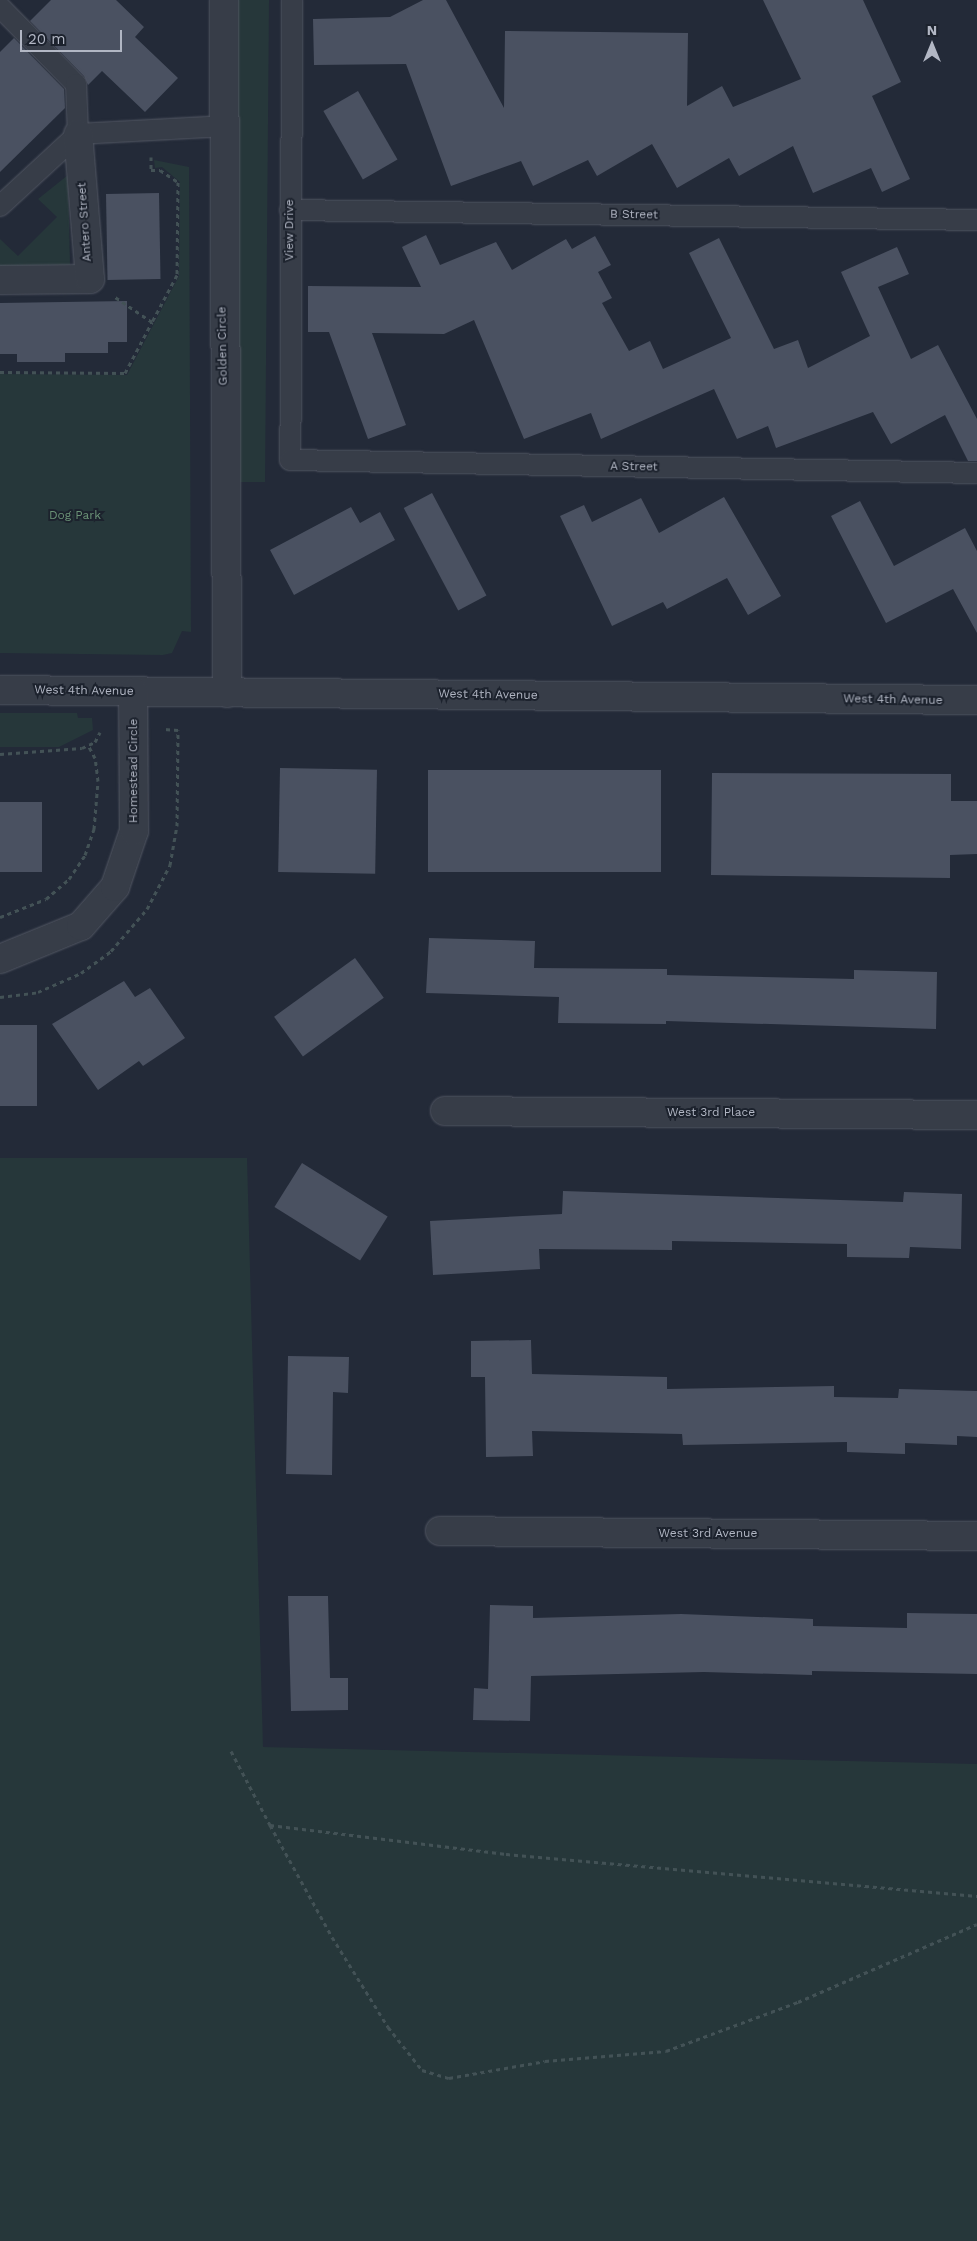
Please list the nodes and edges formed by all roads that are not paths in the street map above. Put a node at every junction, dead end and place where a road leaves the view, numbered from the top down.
1 (224, 0) edge
2 (292, 0) edge
3 (0, 7) edge
4 (226, 126) junction
5 (78, 134) junction
6 (0, 206) edge
7 (290, 210) junction
8 (977, 220) edge
9 (0, 280) edge
10 (290, 460) joint
11 (977, 473) edge
12 (0, 690) edge
13 (133, 692) junction
14 (227, 693) junction
15 (977, 700) edge
16 (0, 959) edge
17 (445, 1111) dead end
18 (977, 1115) edge
19 (440, 1532) dead end
20 (977, 1536) edge

1 - 4 street, Golden Circle
2 - 7 lane, View Drive
3 - 5 lane
4 - 5 lane
4 - 14 street, Golden Circle
5 - 6 lane
5 - 9 street, Antero Street
7 - 8 lane, B Street
7 - 10 lane, View Drive
10 - 11 lane, A Street
12 - 13 street, West 4th Avenue
13 - 14 street, West 4th Avenue
13 - 16 street, Homestead Circle
14 - 15 street, West 4th Avenue
17 - 18 street, West 3rd Place
19 - 20 street, West 3rd Avenue

